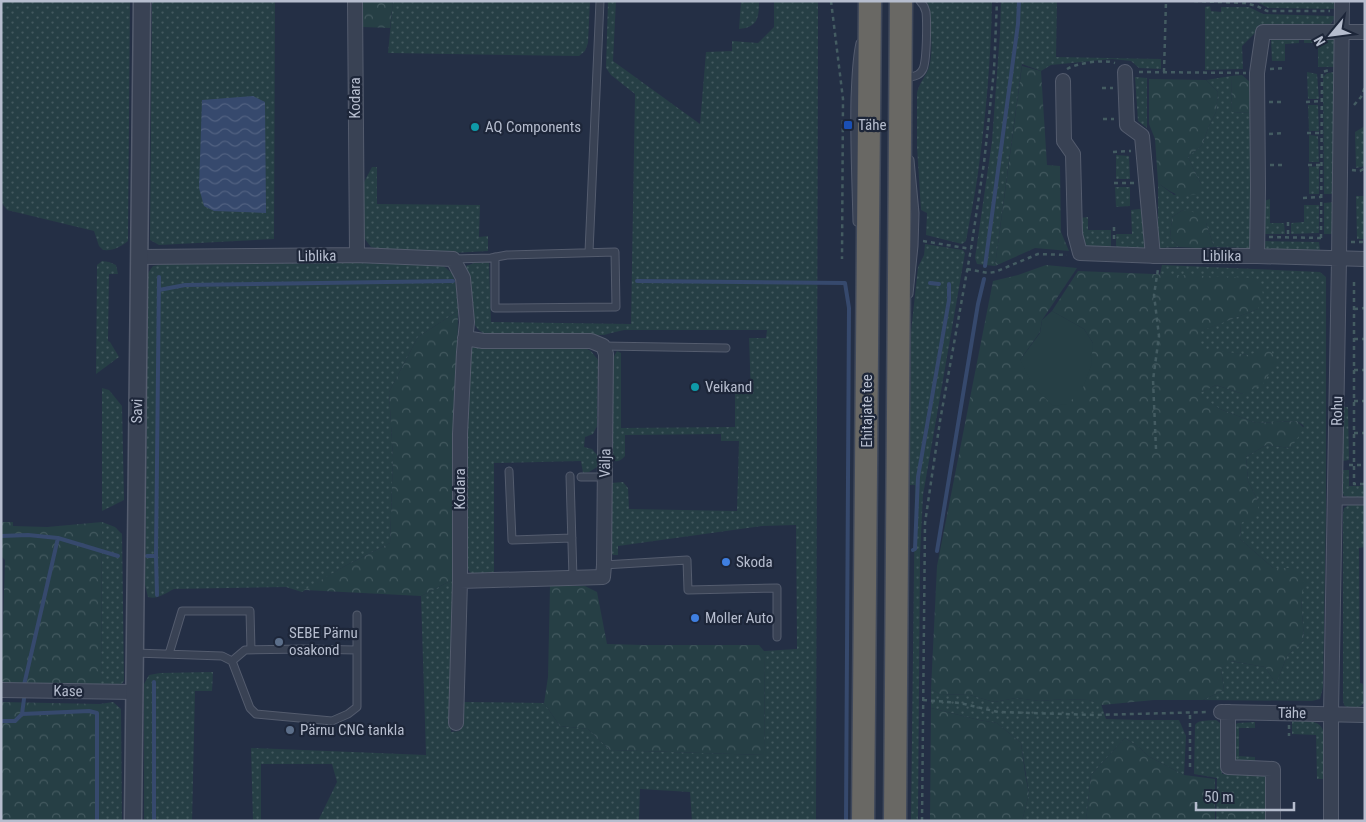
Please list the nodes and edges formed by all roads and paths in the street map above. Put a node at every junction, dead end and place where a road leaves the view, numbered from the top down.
1 (142, 1) edge
2 (355, 1) edge
3 (600, 1) edge
4 (831, 1) edge
5 (870, 1) edge
6 (891, 1) edge
7 (901, 1) edge
8 (912, 1) edge
9 (920, 1) edge
10 (997, 1) edge
11 (1166, 1) edge
12 (1194, 1) edge
13 (1342, 6) edge
14 (1342, 32) junction
15 (1365, 32) edge
16 (1341, 68) junction
17 (1125, 72) joint
18 (1144, 72) dead end
19 (1164, 72) junction
20 (1257, 73) junction
21 (910, 77) junction
22 (1063, 81) joint
23 (1322, 101) junction
24 (1306, 102) dead end
25 (905, 133) junction
26 (1307, 133) dead end
27 (1322, 133) junction
28 (1144, 151) junction
29 (1113, 152) dead end
30 (1308, 165) dead end
31 (1322, 165) junction
32 (1147, 182) junction
33 (1114, 183) dead end
34 (1321, 197) junction
35 (1303, 198) dead end
36 (1288, 222) dead end
37 (858, 227) dead end
38 (1257, 237) junction
39 (1288, 237) junction
40 (921, 240) dead end
41 (1340, 242) junction
42 (1365, 242) edge
43 (971, 249) junction
44 (589, 252) junction
45 (860, 253) dead end
46 (1080, 253) junction
47 (357, 255) junction
48 (1156, 256) junction
49 (1257, 256) junction
50 (139, 257) junction
51 (495, 257) junction
52 (453, 259) junction
53 (842, 259) dead end
54 (1339, 259) junction
55 (1365, 259) edge
56 (967, 269) junction
57 (900, 272) junction
58 (868, 276) junction
59 (1354, 282) dead end
60 (1365, 308) edge
61 (1354, 309) junction
62 (465, 338) junction
63 (899, 338) junction
64 (603, 346) junction
65 (726, 348) dead end
66 (1354, 370) junction
67 (1365, 370) edge
68 (1354, 433) junction
69 (1365, 433) edge
70 (1156, 449) dead end
71 (1354, 465) junction
72 (1365, 465) edge
73 (1336, 466) junction
74 (509, 471) dead end
75 (570, 476) dead end
76 (581, 477) dead end
77 (605, 477) junction
78 (1365, 484) edge
79 (1335, 501) junction
80 (1365, 501) edge
81 (572, 538) junction
82 (604, 565) junction
83 (573, 578) junction
84 (460, 581) junction
85 (357, 615) dead end
86 (777, 637) dead end
87 (251, 650) junction
88 (357, 650) junction
89 (135, 653) junction
90 (169, 654) junction
91 (232, 661) junction
92 (1, 690) edge
93 (134, 692) junction
94 (923, 700) junction
95 (1190, 712) junction
96 (1224, 712) junction
97 (1331, 714) junction
98 (1365, 715) edge
99 (456, 723) dead end
100 (1190, 767) dead end
101 (133, 821) edge
102 (863, 821) edge
103 (895, 821) edge
104 (922, 821) edge
105 (1272, 821) edge
106 (1332, 821) edge

1 - 50 street, Savi
2 - 47 street, Kodara
3 - 44 lane
4 - 53 path
5 - 37 lane
5 - 58 highway, Ehitajate tee
6 - 57 street
7 - 25 highway, Ehitajate tee
8 - 21 street
9 - 21 lane
10 - 43 path
11 - 19 path
12 - 13 path
13 - 14 street, Rohu
14 - 15 street
14 - 16 street, Rohu
14 - 20 street
16 - 23 path
16 - 41 street, Rohu
17 - 22 path
17 - 28 street
18 - 19 path
19 - 20 path
20 - 38 street
21 - 25 street
22 - 46 street
23 - 24 path
23 - 27 path
25 - 57 highway, Ehitajate tee
25 - 63 lane
26 - 27 path
27 - 31 path
28 - 29 path
28 - 32 street
30 - 31 path
31 - 34 path
32 - 33 path
32 - 48 street
34 - 35 path
34 - 39 path
36 - 39 path
38 - 39 path
38 - 49 street
40 - 43 path
41 - 42 path
41 - 54 street, Rohu
43 - 56 path
44 - 51 lane, Liblika
44 - 51 lane, Liblika
45 - 58 lane
46 - 48 street, Liblika
46 - 56 path
47 - 50 street, Liblika
47 - 52 street, Liblika
48 - 49 street, Liblika
48 - 70 path
49 - 54 street, Liblika
50 - 89 street, Savi
51 - 52 lane, Liblika
52 - 62 street, Kodara
54 - 55 street, Liblika
54 - 73 street, Rohu
56 - 94 path
57 - 63 highway, Ehitajate tee
58 - 102 highway, Ehitajate tee
59 - 61 path
60 - 61 path
61 - 66 path
62 - 64 street
62 - 84 street, Kodara
63 - 103 highway, Ehitajate tee
64 - 65 lane
64 - 77 street, Välja
66 - 67 path
66 - 68 path
68 - 69 path
68 - 71 path
71 - 72 path
71 - 73 path
71 - 78 path
73 - 79 street, Rohu
74 - 81 lane
75 - 81 lane
76 - 77 lane
77 - 82 street, Välja
79 - 80 lane
79 - 97 street, Rohu
81 - 83 lane
82 - 83 street
82 - 86 lane
83 - 84 street
84 - 99 street, Kodara
85 - 88 lane
87 - 88 lane
87 - 90 lane
87 - 91 lane
88 - 91 lane
89 - 90 lane
89 - 93 street, Savi
90 - 91 lane
92 - 93 street, Kase
93 - 101 street, Savi
94 - 95 path
94 - 104 path
95 - 96 path
95 - 100 path
96 - 97 street, Tähe
96 - 105 street
97 - 98 street, Tähe
97 - 106 street, Rohu

